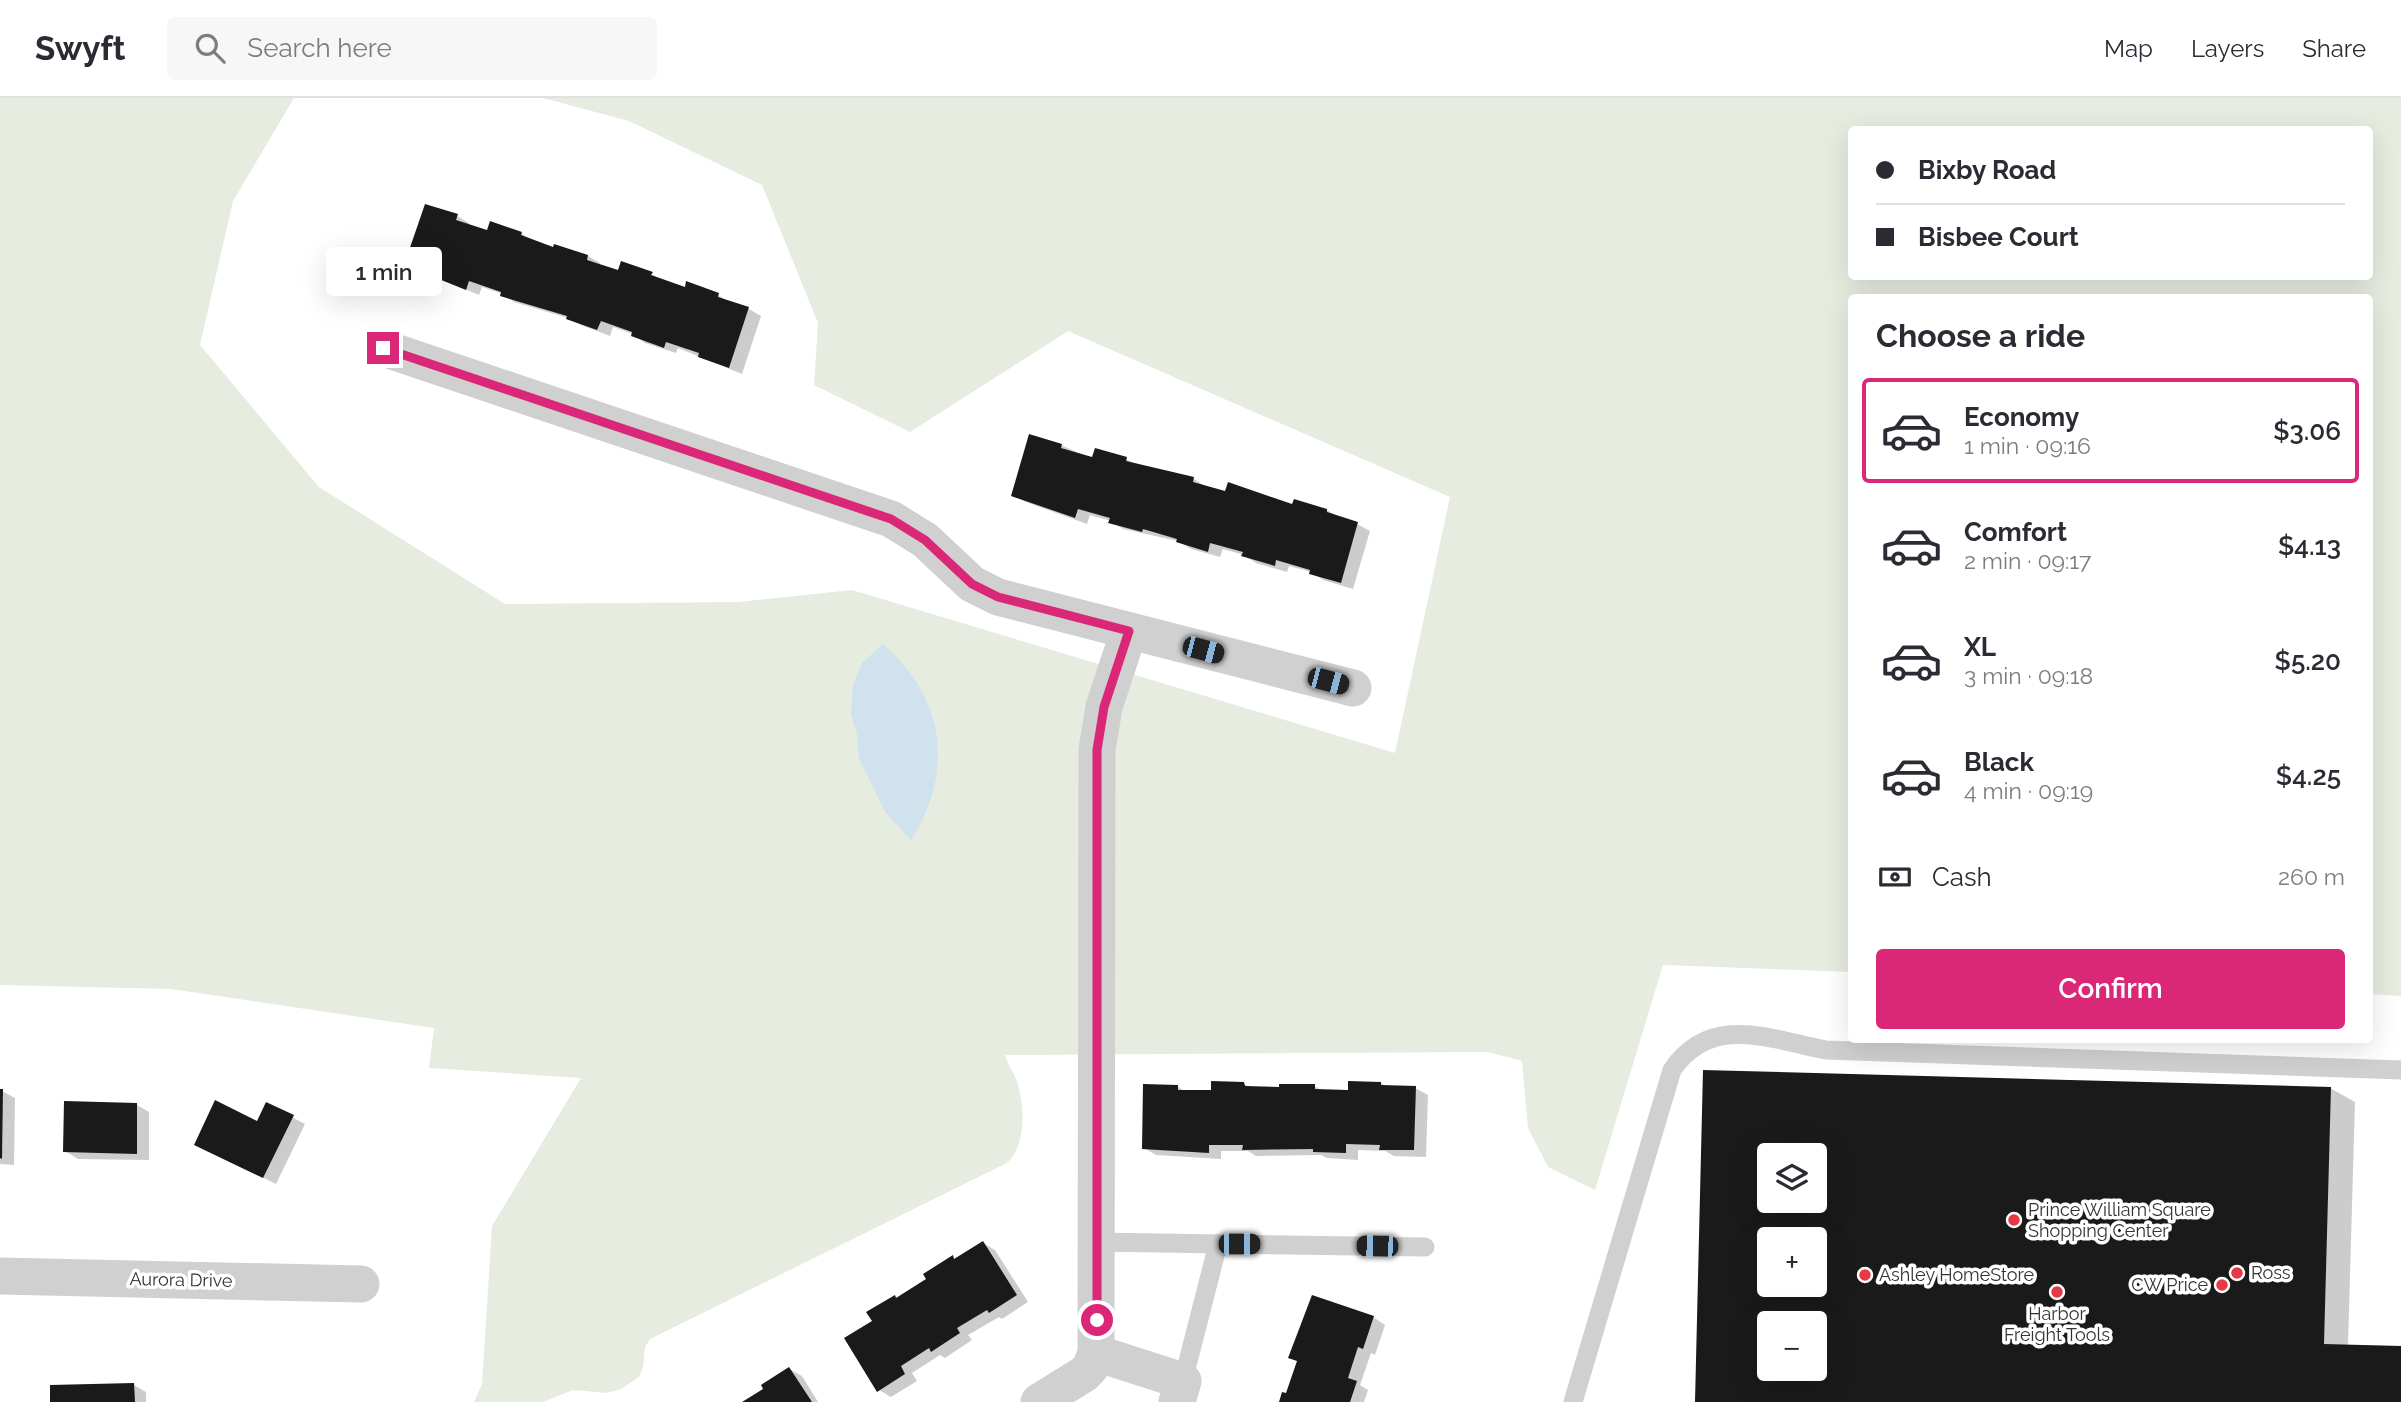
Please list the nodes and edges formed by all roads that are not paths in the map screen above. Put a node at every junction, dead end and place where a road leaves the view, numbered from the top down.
1 (383, 348) dead end
2 (1129, 631) junction
3 (1353, 688) dead end
4 (2401, 1070) edge
5 (1096, 1242) junction
6 (1218, 1244) junction
7 (1425, 1247) dead end
8 (0, 1276) edge
9 (361, 1284) dead end
10 (1096, 1353) junction
11 (1180, 1392) edge
12 (1039, 1402) edge
13 (1573, 1402) edge

1 - 2 street
2 - 3 street
2 - 5 street
4 - 13 lane
5 - 6 lane
5 - 10 street
6 - 7 lane
6 - 11 lane
8 - 9 street, Aurora Drive
10 - 11 street
10 - 12 street

